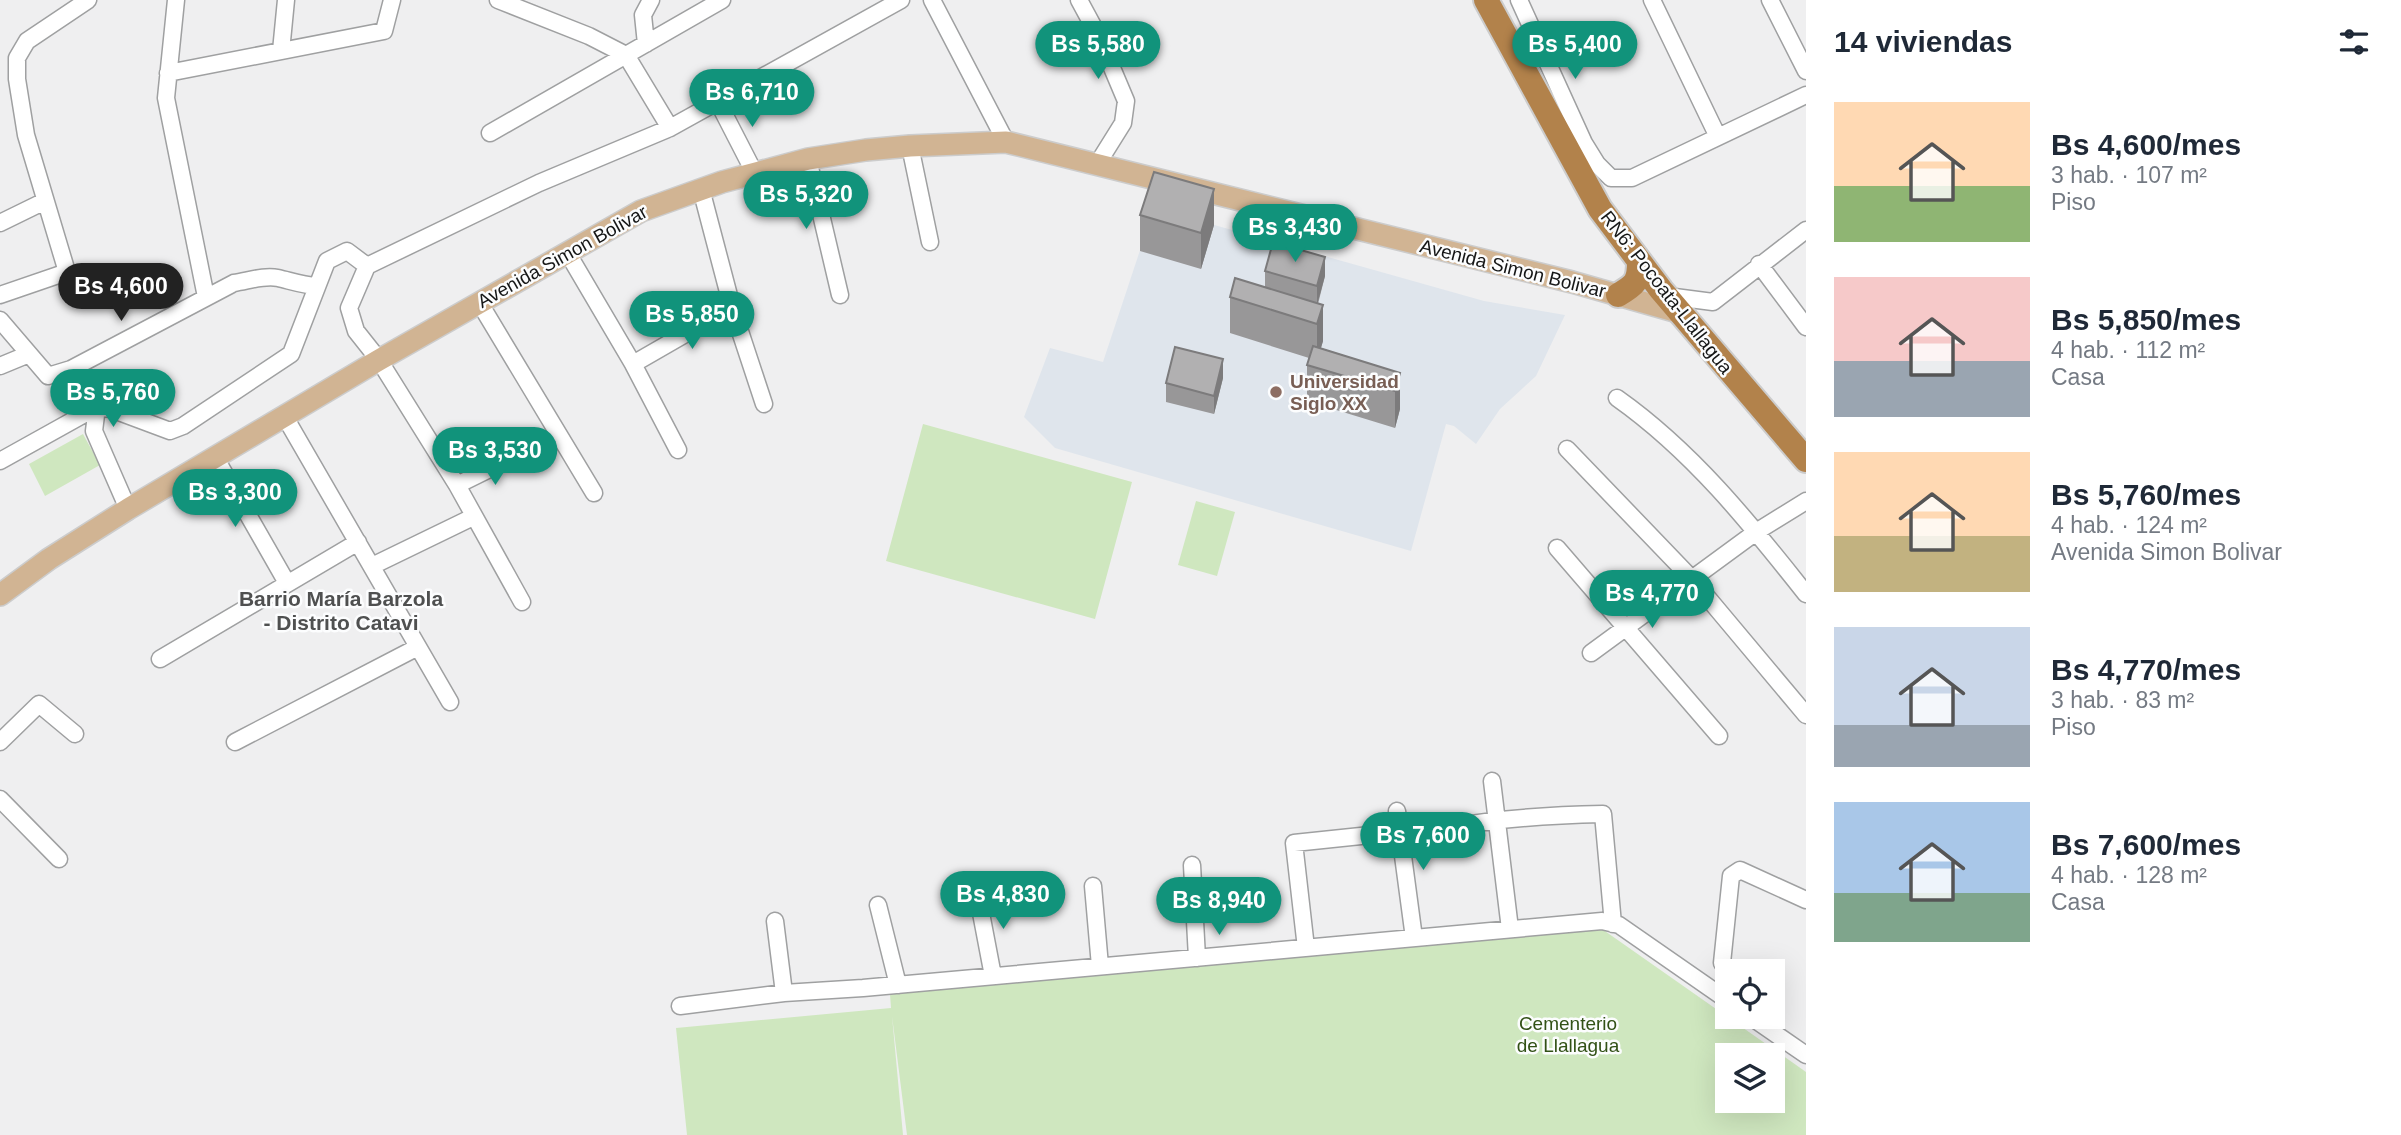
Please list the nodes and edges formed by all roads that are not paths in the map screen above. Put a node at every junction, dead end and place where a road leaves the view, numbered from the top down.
1 (88, 0) edge
2 (176, 0) edge
3 (285, 0) edge
4 (392, 0) edge
5 (498, 0) edge
6 (651, 0) edge
7 (722, 0) edge
8 (901, 0) edge
9 (932, 0) edge
10 (1079, 0) edge
11 (1486, 0) edge
12 (1519, 0) edge
13 (1653, 0) edge
14 (1770, 0) edge
15 (646, 44) junction
16 (281, 51) junction
17 (626, 55) junction
18 (1806, 71) edge
19 (168, 73) junction
20 (1806, 95) edge
21 (718, 102) junction
22 (670, 128) junction
23 (490, 133) dead end
24 (1718, 137) junction
25 (1006, 142) junction
26 (910, 146) junction
27 (808, 159) junction
28 (1098, 163) junction
29 (754, 172) junction
30 (701, 189) junction
31 (45, 201) junction
32 (0, 223) edge
33 (1806, 230) edge
34 (930, 242) dead end
35 (566, 252) junction
36 (1639, 262) junction
37 (1759, 264) junction
38 (367, 266) junction
39 (316, 286) junction
40 (0, 295) edge
41 (840, 295) dead end
42 (1618, 295) junction
43 (206, 297) junction
44 (479, 302) junction
45 (1674, 305) junction
46 (732, 307) junction
47 (0, 320) edge
48 (1806, 327) edge
49 (29, 354) junction
50 (379, 360) junction
51 (633, 364) junction
52 (0, 366) edge
53 (71, 369) junction
54 (1617, 398) dead end
55 (764, 404) dead end
56 (97, 407) junction
57 (285, 417) junction
58 (1567, 449) dead end
59 (678, 450) dead end
60 (516, 456) dead end
61 (215, 457) junction
62 (1806, 460) edge
63 (0, 461) edge
64 (457, 485) junction
65 (594, 493) dead end
66 (1806, 501) edge
67 (128, 509) junction
68 (473, 517) junction
69 (1756, 532) junction
70 (358, 542) junction
71 (1557, 548) dead end
72 (372, 566) junction
73 (1692, 579) junction
74 (287, 583) junction
75 (1806, 594) edge
76 (0, 595) edge
77 (522, 602) dead end
78 (1626, 627) junction
79 (418, 647) junction
80 (1591, 653) dead end
81 (160, 659) dead end
82 (450, 702) dead end
83 (1806, 715) edge
84 (75, 734) dead end
85 (1719, 736) dead end
86 (0, 742) edge
87 (235, 742) dead end
88 (1492, 781) dead end
89 (0, 799) edge
90 (1397, 811) dead end
91 (1496, 819) junction
92 (1452, 827) dead end
93 (1399, 831) junction
94 (59, 859) dead end
95 (1192, 865) dead end
96 (1093, 886) dead end
97 (976, 892) dead end
98 (1806, 900) edge
99 (878, 905) dead end
100 (775, 921) dead end
101 (1613, 923) junction
102 (1510, 929) junction
103 (1413, 938) junction
104 (1306, 948) junction
105 (1197, 958) junction
106 (1723, 959) edge
107 (1100, 966) junction
108 (993, 976) junction
109 (898, 985) junction
110 (1715, 992) edge
111 (784, 993) junction
112 (680, 1006) dead end
113 (1768, 1029) edge
114 (1806, 1055) edge

1 - 31 street
2 - 19 street
3 - 16 street
4 - 16 street
5 - 17 street
6 - 15 street
7 - 15 street
8 - 21 street
9 - 25 street
10 - 28 street
11 - 36 highway, RN6: Pocoata-Llallagua
12 - 24 street
13 - 24 street
14 - 18 street
15 - 17 street
16 - 19 street
17 - 22 street
17 - 23 street
19 - 43 street
20 - 24 street
21 - 22 street
21 - 29 street
22 - 38 street
25 - 26 main road, Avenida Simon Bolivar
25 - 28 main road, Avenida Simon Bolivar
26 - 27 main road, Avenida Simon Bolivar
26 - 34 street
27 - 29 main road, Avenida Simon Bolivar
27 - 41 street
28 - 42 main road, Avenida Simon Bolivar
29 - 30 main road, Avenida Simon Bolivar
30 - 35 main road, Avenida Simon Bolivar
30 - 46 street
31 - 32 street
31 - 40 street
33 - 37 street
35 - 44 main road, Avenida Simon Bolivar
35 - 51 street
36 - 42 highway
36 - 45 highway, RN6: Pocoata-Llallagua
37 - 45 street
37 - 48 street
38 - 39 street
38 - 50 street
39 - 43 street
39 - 56 street
42 - 45 main road, Avenida Simon Bolivar
43 - 53 street
44 - 50 main road, Avenida Simon Bolivar
44 - 65 street
45 - 62 highway, RN6: Pocoata-Llallagua
46 - 51 street
46 - 55 street
47 - 49 street
49 - 52 street
49 - 53 street
50 - 57 main road, Avenida Simon Bolivar
50 - 64 street
51 - 59 street
53 - 56 street
54 - 69 street
56 - 63 street
56 - 67 street
57 - 61 main road, Avenida Simon Bolivar
57 - 70 street
58 - 73 street
60 - 64 street
61 - 67 main road, Avenida Simon Bolivar
61 - 74 street
64 - 68 street
66 - 69 street
67 - 76 main road, Avenida Simon Bolivar
68 - 72 street
68 - 77 street
69 - 73 street
69 - 75 street
70 - 72 street
70 - 74 street
71 - 78 street
72 - 79 street
73 - 78 street
73 - 83 street
74 - 81 street
78 - 80 street
78 - 85 street
79 - 82 street
79 - 87 street
84 - 86 street
88 - 91 street
89 - 94 street
90 - 93 street
91 - 92 street
91 - 101 street
91 - 102 street
93 - 103 street
93 - 104 street
95 - 105 street
96 - 107 street
97 - 108 street
98 - 106 street
99 - 109 street
100 - 111 street
101 - 102 street
101 - 110 street
102 - 103 street
103 - 104 street
104 - 105 street
105 - 107 street
107 - 108 street
108 - 109 street
109 - 111 street
111 - 112 street
113 - 114 street

